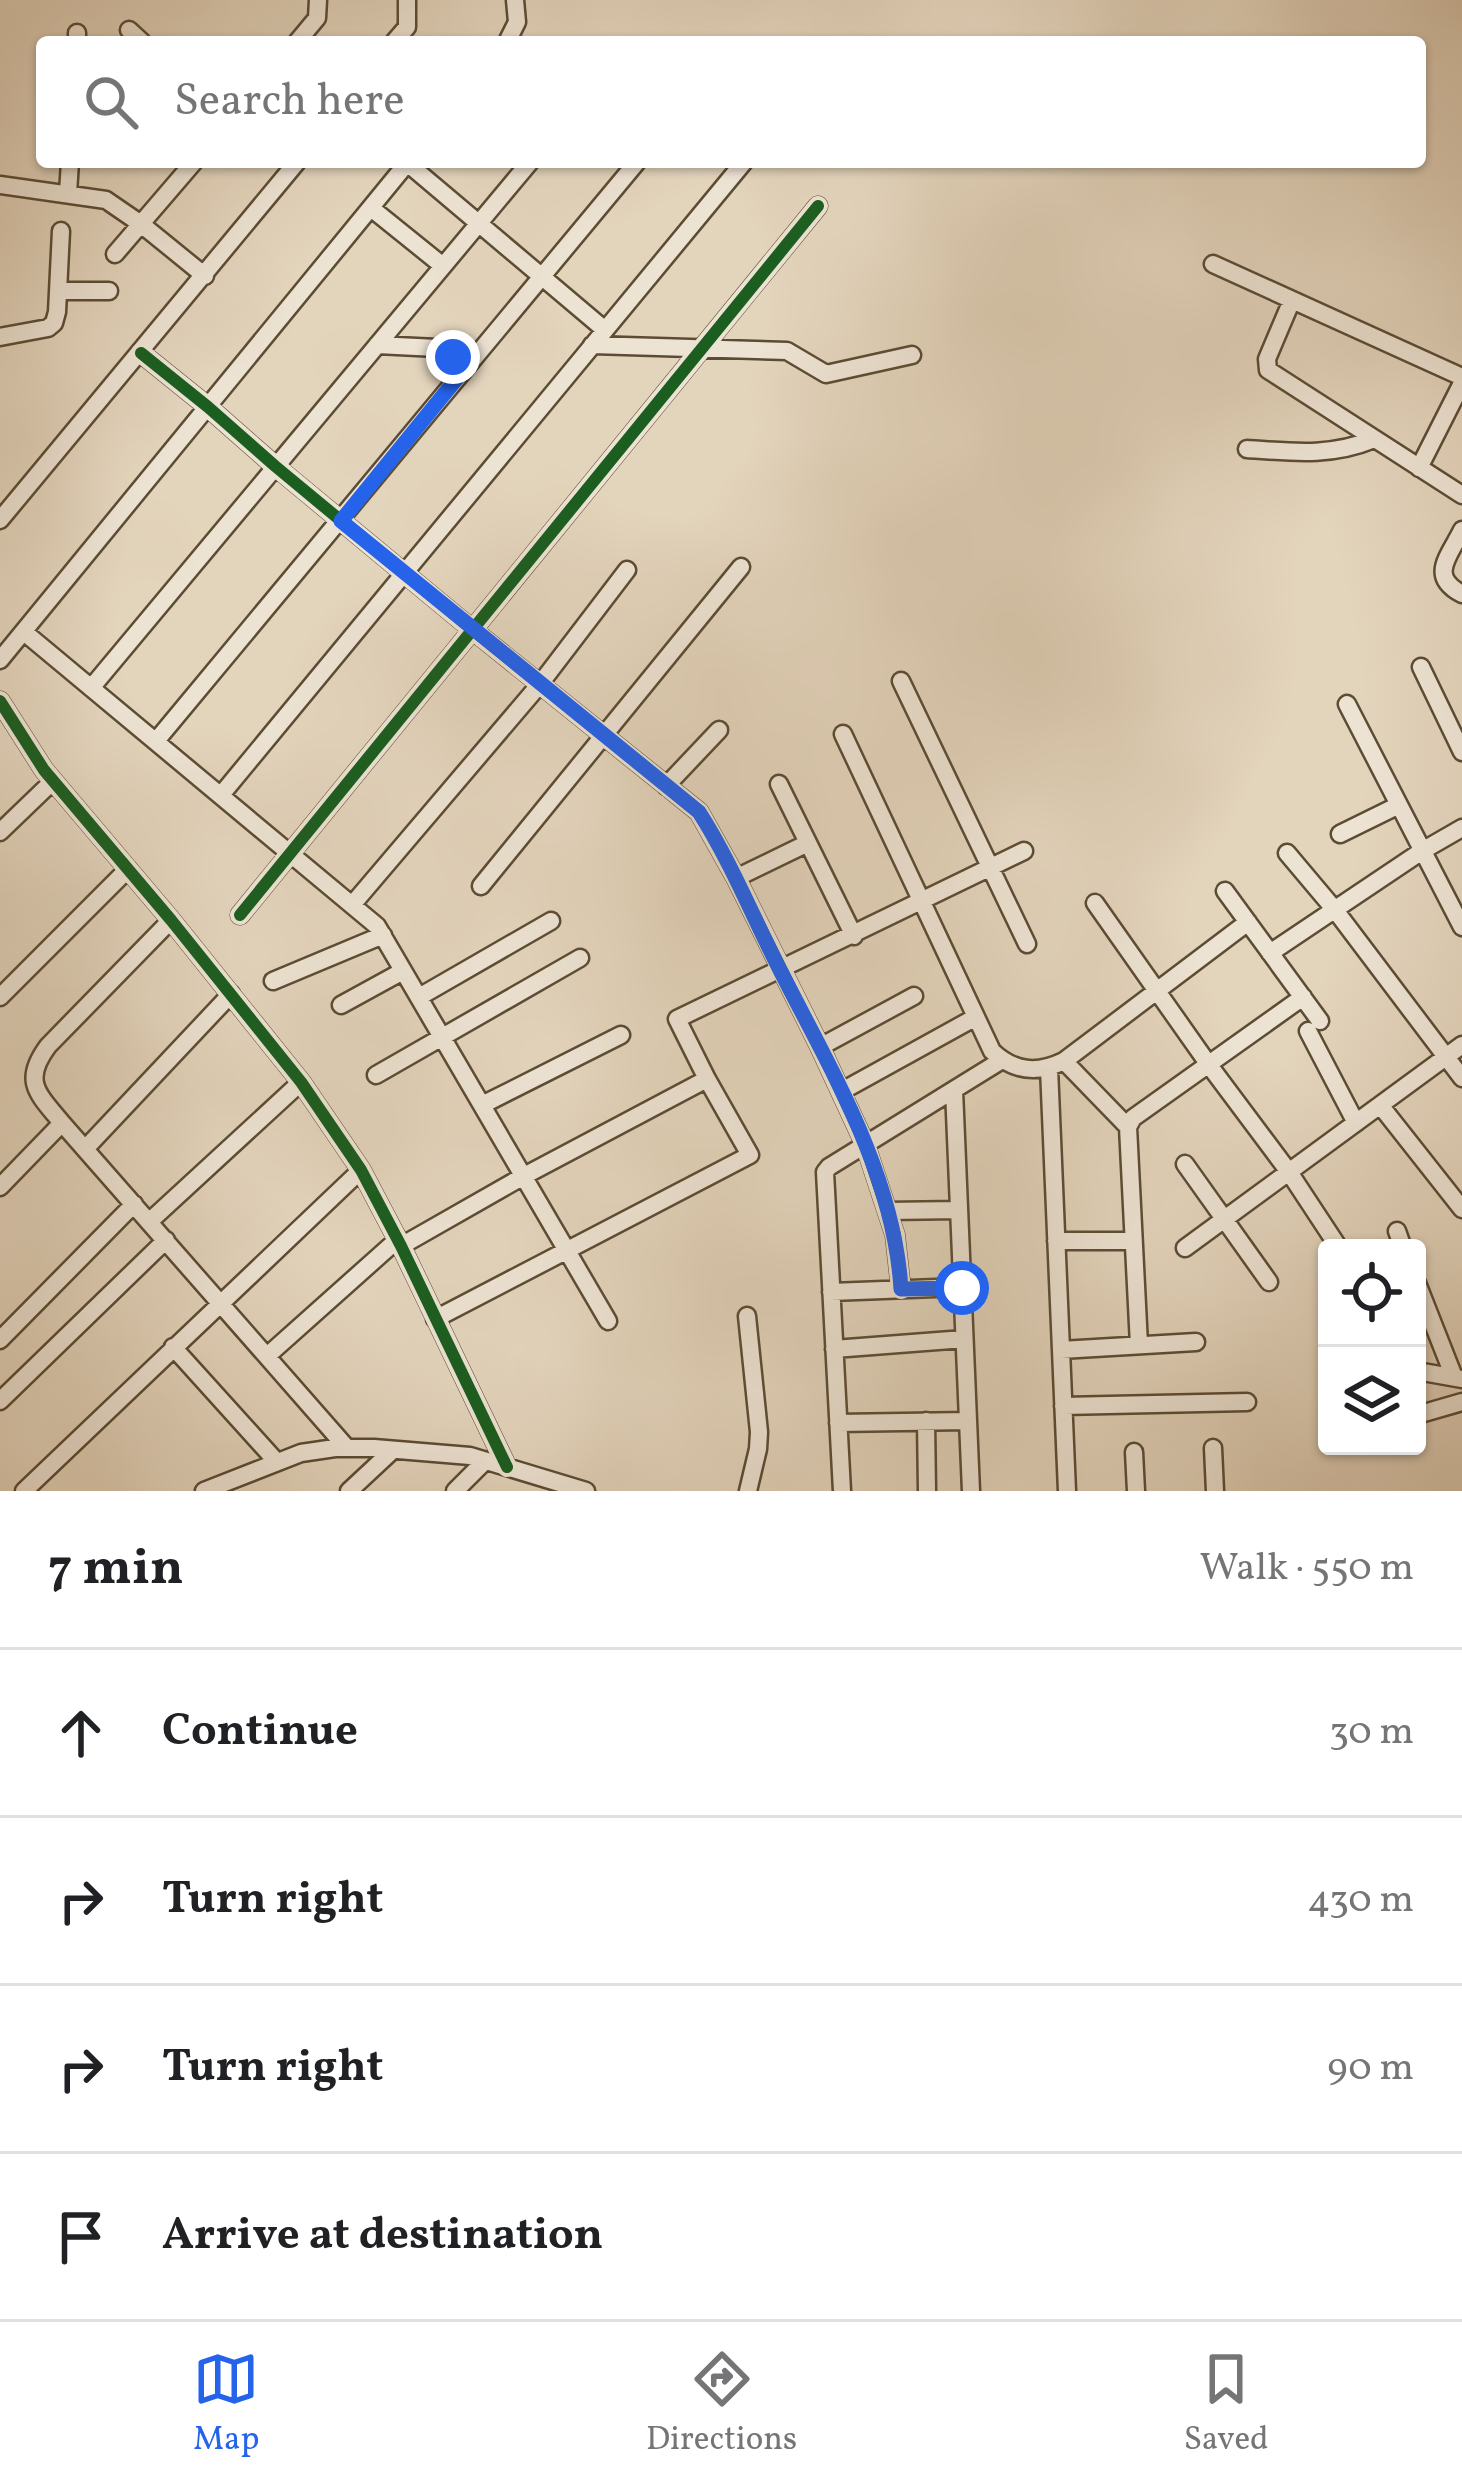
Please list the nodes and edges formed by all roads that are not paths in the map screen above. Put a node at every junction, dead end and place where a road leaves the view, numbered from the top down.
1 (318, 0) edge
2 (407, 0) edge
3 (515, 0) edge
4 (302, 36) edge
5 (399, 36) edge
6 (510, 36) edge
7 (70, 168) edge
8 (189, 168) edge
9 (292, 168) edge
10 (402, 168) edge
11 (414, 168) edge
12 (525, 168) edge
13 (632, 168) edge
14 (739, 168) edge
15 (0, 185) edge
16 (68, 194) junction
17 (818, 206) dead end
18 (371, 208) junction
19 (479, 223) junction
20 (141, 224) junction
21 (61, 231) dead end
22 (115, 254) dead end
23 (1213, 264) dead end
24 (443, 266) junction
25 (542, 276) junction
26 (205, 277) junction
27 (59, 291) junction
28 (109, 291) dead end
29 (1292, 300) junction
30 (605, 330) junction
31 (0, 338) edge
32 (377, 345) junction
33 (592, 345) junction
34 (704, 348) junction
35 (141, 353) junction
36 (912, 355) dead end
37 (467, 366) junction
38 (1462, 380) edge
39 (208, 407) junction
40 (1373, 439) junction
41 (1246, 449) dead end
42 (275, 466) junction
43 (1419, 468) junction
44 (1462, 495) edge
45 (0, 520) edge
46 (341, 521) junction
47 (1462, 530) edge
48 (741, 567) dead end
49 (628, 570) dead end
50 (404, 573) junction
51 (1462, 594) edge
52 (474, 631) junction
53 (24, 632) junction
54 (0, 660) edge
55 (1421, 667) dead end
56 (901, 681) dead end
57 (540, 683) junction
58 (91, 688) junction
59 (0, 701) edge
60 (1347, 704) dead end
61 (718, 730) dead end
62 (843, 734) dead end
63 (604, 736) junction
64 (156, 741) junction
65 (1461, 748) edge
66 (53, 781) junction
67 (779, 784) dead end
68 (666, 786) junction
69 (221, 795) junction
70 (1399, 805) junction
71 (1462, 828) edge
72 (0, 832) edge
73 (1340, 834) dead end
74 (808, 843) junction
75 (1024, 851) dead end
76 (1422, 851) junction
77 (291, 853) junction
78 (1287, 853) dead end
79 (991, 868) junction
80 (128, 869) junction
81 (736, 878) junction
82 (481, 886) dead end
83 (1225, 891) dead end
84 (922, 902) junction
85 (1095, 903) dead end
86 (352, 905) junction
87 (1334, 910) junction
88 (239, 915) dead end
89 (171, 920) junction
90 (550, 921) dead end
91 (1248, 922) junction
92 (1462, 927) edge
93 (383, 935) junction
94 (854, 936) junction
95 (1027, 944) dead end
96 (1270, 952) junction
97 (580, 958) dead end
98 (778, 968) junction
99 (403, 971) junction
100 (273, 982) dead end
101 (1157, 991) junction
102 (231, 994) junction
103 (914, 996) dead end
104 (418, 997) junction
105 (1303, 997) junction
106 (0, 998) edge
107 (341, 1004) dead end
108 (976, 1017) junction
109 (621, 1035) dead end
110 (442, 1036) junction
111 (1462, 1045) edge
112 (820, 1047) junction
113 (1446, 1057) junction
114 (1002, 1060) junction
115 (1057, 1064) junction
116 (1209, 1064) junction
117 (376, 1076) dead end
118 (1462, 1078) edge
119 (707, 1079) junction
120 (301, 1082) junction
121 (954, 1090) junction
122 (842, 1091) junction
123 (482, 1105) junction
124 (1380, 1105) junction
125 (62, 1123) junction
126 (1356, 1123) junction
127 (1128, 1127) junction
128 (865, 1144) junction
129 (85, 1149) junction
130 (1185, 1164) dead end
131 (361, 1170) junction
132 (1289, 1172) junction
133 (4, 1174) edge
134 (522, 1177) junction
135 (134, 1204) junction
136 (1462, 1209) edge
137 (959, 1210) junction
138 (887, 1211) junction
139 (1224, 1220) junction
140 (149, 1221) junction
141 (1334, 1239) edge
142 (166, 1240) junction
143 (1056, 1241) junction
144 (1133, 1241) junction
145 (399, 1243) junction
146 (1185, 1248) dead end
147 (567, 1250) junction
148 (1269, 1282) dead end
149 (962, 1288) junction
150 (901, 1289) junction
151 (831, 1292) junction
152 (220, 1302) junction
153 (1426, 1308) edge
154 (747, 1316) dead end
155 (436, 1318) junction
156 (608, 1321) dead end
157 (964, 1339) junction
158 (0, 1340) edge
159 (1196, 1342) dead end
160 (1139, 1346) junction
161 (173, 1347) junction
162 (835, 1349) junction
163 (1061, 1350) junction
164 (267, 1356) junction
165 (1426, 1373) edge
166 (1458, 1378) edge
167 (0, 1401) edge
168 (1247, 1402) dead end
169 (1462, 1402) edge
170 (1063, 1406) junction
171 (1426, 1412) edge
172 (926, 1421) junction
173 (968, 1421) junction
174 (838, 1423) junction
175 (347, 1448) junction
176 (1213, 1448) dead end
177 (393, 1450) junction
178 (1134, 1452) dead end
179 (485, 1461) junction
180 (276, 1462) junction
181 (507, 1467) junction
182 (24, 1491) edge
183 (205, 1491) edge
184 (349, 1491) edge
185 (455, 1491) edge
186 (586, 1491) edge
187 (748, 1491) edge
188 (842, 1491) edge
189 (927, 1491) edge
190 (971, 1491) edge
191 (1067, 1491) edge
192 (1136, 1491) edge
193 (1215, 1491) edge

1 - 4 street
2 - 5 street
3 - 6 street
7 - 16 street
8 - 20 street
9 - 26 street
10 - 18 street
11 - 19 street
12 - 19 street
13 - 25 street
14 - 30 street
15 - 16 street
16 - 20 street
17 - 34 street
18 - 24 street
18 - 39 street
19 - 24 street
19 - 25 street
20 - 22 street
20 - 26 street
21 - 27 street
23 - 29 street
24 - 32 street
25 - 30 street
25 - 37 street
26 - 35 street
27 - 28 street
27 - 31 street
29 - 38 street
29 - 40 street
30 - 33 street
32 - 37 street
32 - 42 street
33 - 34 street
33 - 50 street
34 - 36 street
34 - 52 street
35 - 39 street
35 - 45 street
37 - 46 street
38 - 43 street
39 - 42 street
39 - 53 street
40 - 41 street
40 - 43 street
42 - 46 street
42 - 58 street
43 - 44 street
46 - 50 street
46 - 64 street
47 - 51 street
48 - 63 street
49 - 57 street
50 - 52 street
50 - 69 street
52 - 57 street
52 - 77 street
53 - 54 street
53 - 58 street
55 - 65 street
56 - 79 street
57 - 63 street
57 - 86 street
58 - 64 street
59 - 66 street
60 - 70 street
61 - 68 street
62 - 84 street
63 - 68 street
63 - 82 street
64 - 69 street
66 - 72 street
66 - 80 street
67 - 74 street
68 - 81 street
69 - 77 street
70 - 73 street
70 - 76 street
71 - 76 street
74 - 81 street
74 - 94 street
75 - 79 street
76 - 87 street
76 - 92 street
77 - 86 street
77 - 88 street
78 - 87 street
79 - 84 street
79 - 95 street
80 - 89 street
80 - 106 street
81 - 98 street
83 - 91 street
84 - 94 street
84 - 108 street
85 - 101 street
86 - 93 street
87 - 96 street
87 - 113 street
89 - 102 street
89 - 125 street
90 - 104 street
91 - 96 street
91 - 101 street
93 - 99 street
93 - 100 street
94 - 98 street
96 - 105 street
97 - 110 street
98 - 112 street
98 - 119 street
99 - 104 street
99 - 107 street
101 - 115 street
101 - 116 street
102 - 120 street
102 - 129 street
103 - 112 street
104 - 110 street
105 - 116 street
105 - 126 street
108 - 114 street
108 - 122 street
109 - 123 street
110 - 117 street
110 - 123 street
111 - 113 street
112 - 122 street
113 - 118 street
113 - 124 street
114 - 115 street
114 - 121 street
115 - 127 street
115 - 143 street
116 - 127 street
116 - 132 street
119 - 134 street
119 - 147 street
120 - 131 street
120 - 140 street
121 - 128 street
121 - 137 street
122 - 128 street
123 - 134 street
124 - 126 street
124 - 136 street
125 - 129 street
125 - 133 street
126 - 132 street
127 - 144 street
128 - 138 street
128 - 151 street
129 - 135 street
130 - 139 street
131 - 145 street
131 - 152 street
132 - 139 street
132 - 141 street
134 - 145 street
134 - 147 street
135 - 140 street
135 - 158 street
137 - 138 street
137 - 149 street
138 - 150 street
139 - 146 street
139 - 148 street
140 - 142 street
142 - 152 street
142 - 167 street
143 - 144 street
143 - 163 street
144 - 160 street
145 - 155 street
145 - 164 street
147 - 155 street
147 - 156 street
149 - 150 street
149 - 157 street
150 - 151 street
151 - 162 street
152 - 161 street
152 - 164 street
153 - 166 street
154 - 187 street
155 - 181 street
157 - 162 street
157 - 173 street
159 - 160 street
160 - 163 street
161 - 180 street
161 - 182 street
162 - 174 street
163 - 170 street
164 - 175 street
165 - 166 street
168 - 170 street
169 - 171 street
170 - 191 street
172 - 173 street
172 - 174 street
172 - 189 street
173 - 190 street
174 - 188 street
175 - 177 street
175 - 180 street
176 - 193 street
177 - 179 street
177 - 184 street
178 - 192 street
179 - 181 street
179 - 185 street
180 - 183 street
181 - 186 street

